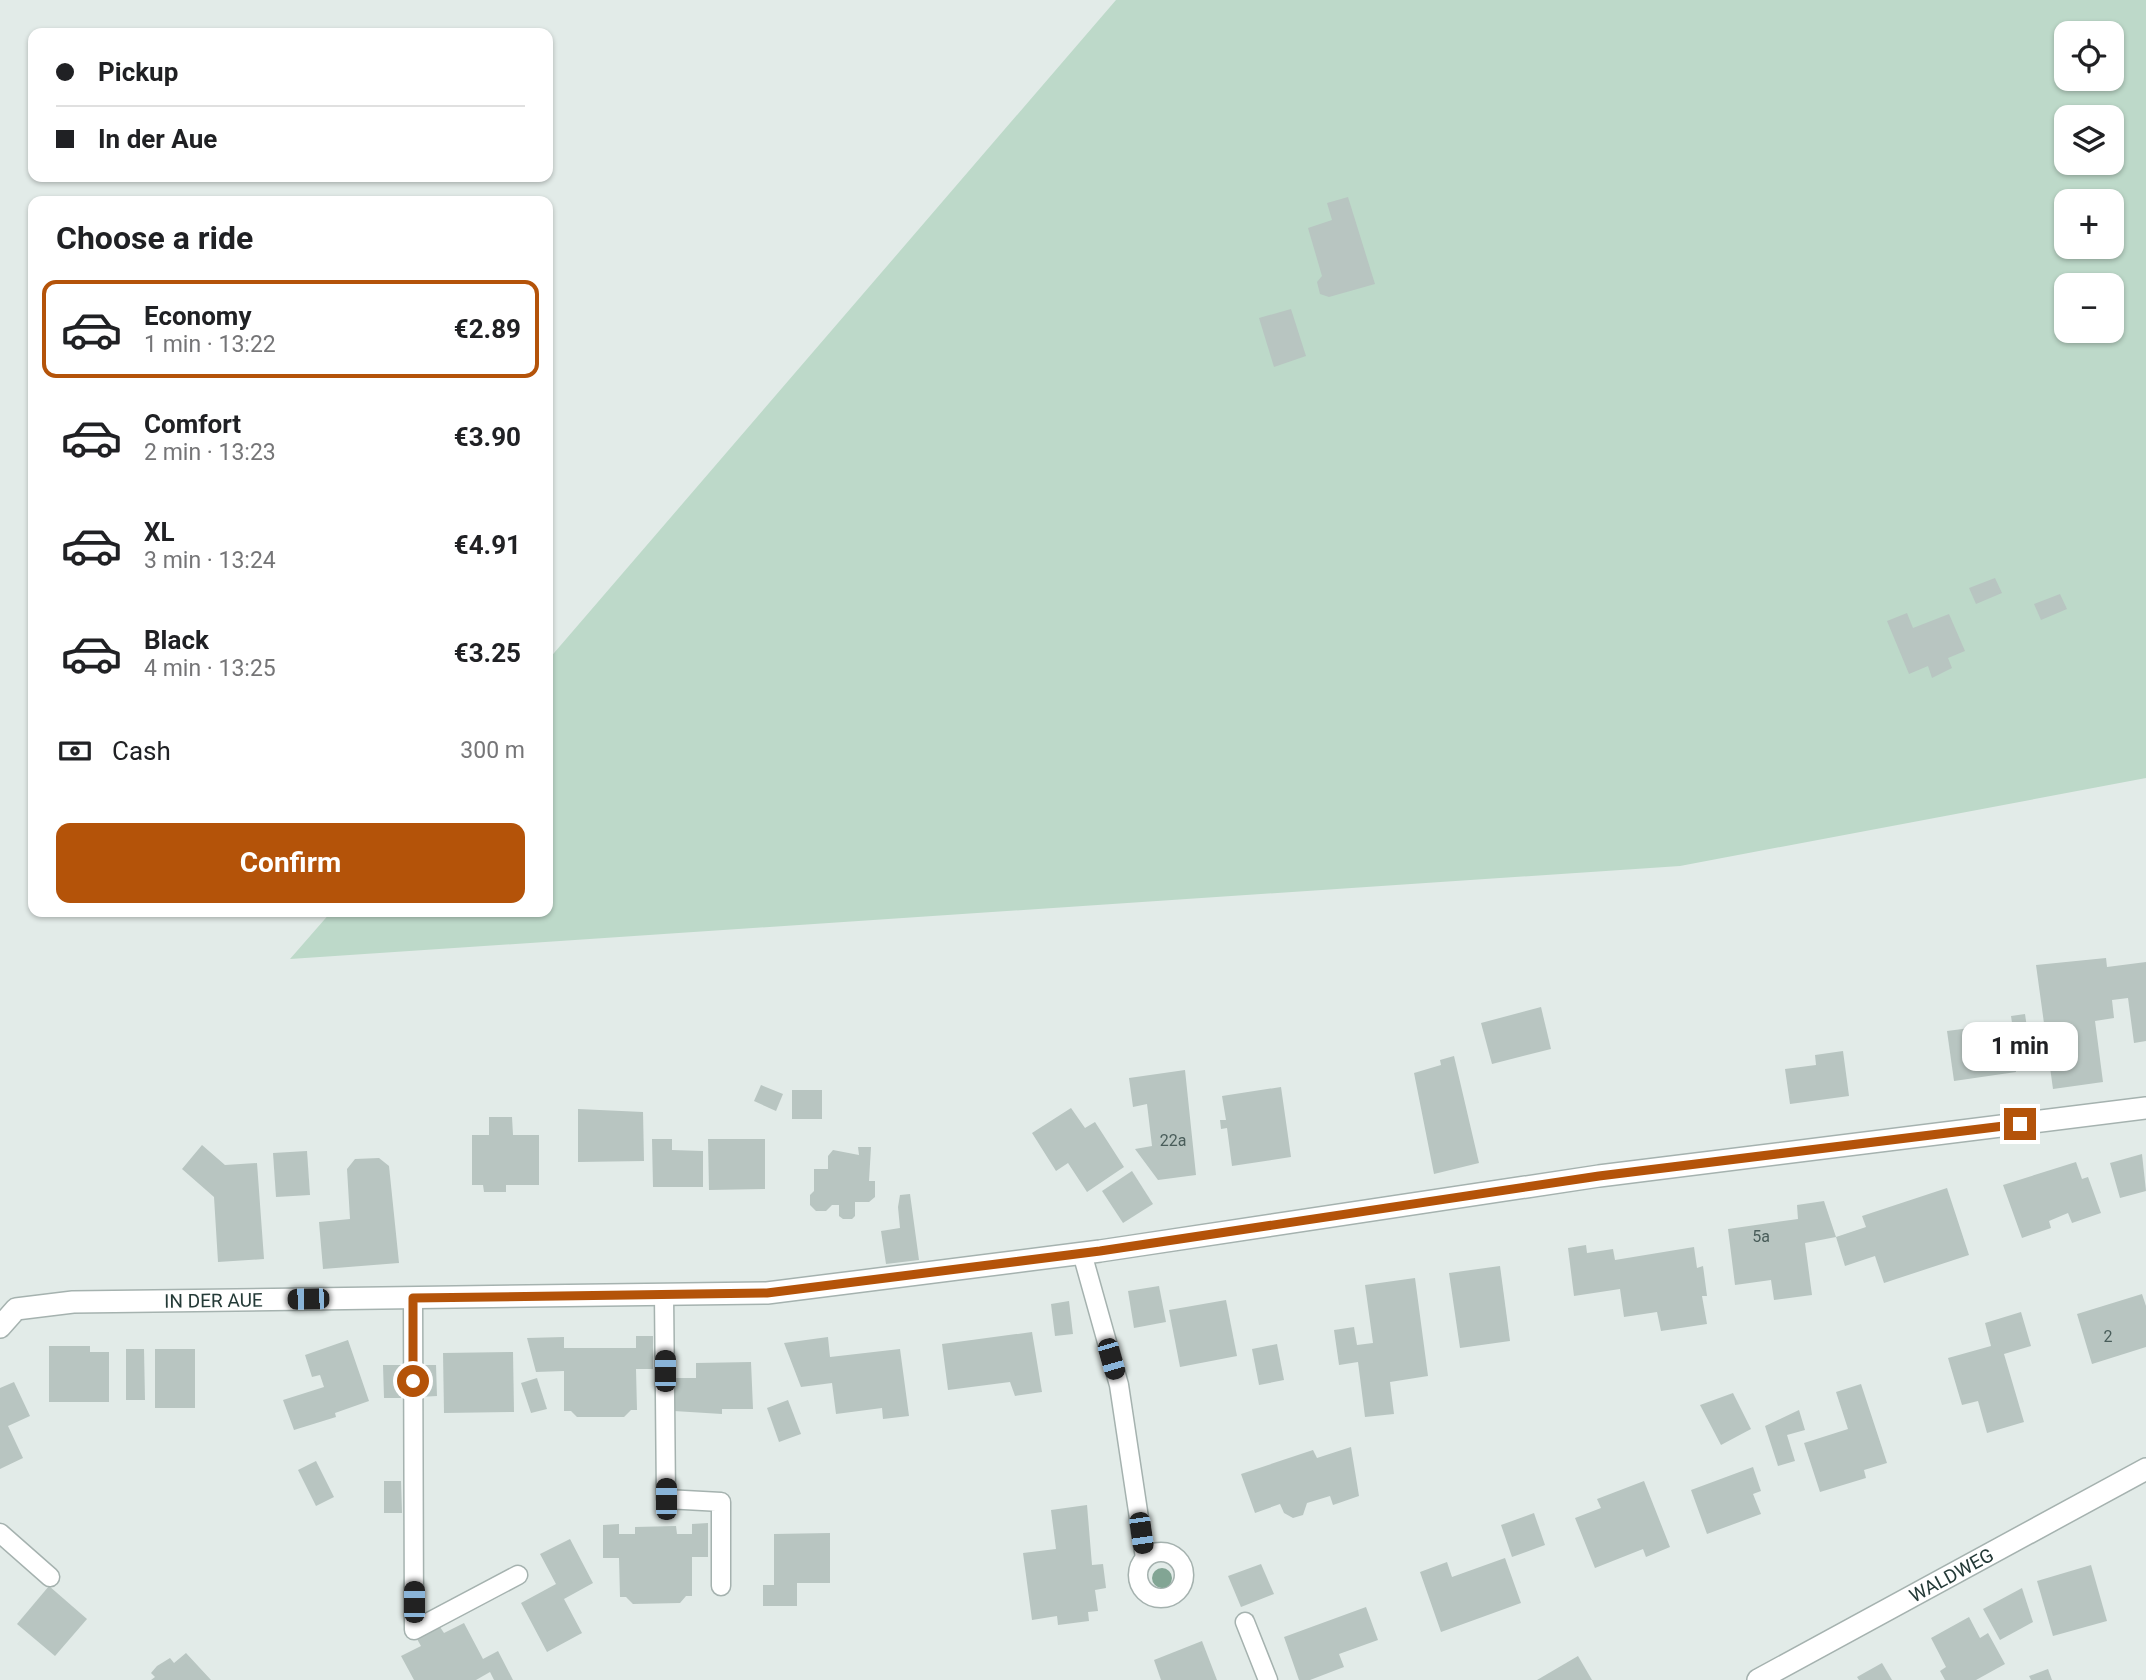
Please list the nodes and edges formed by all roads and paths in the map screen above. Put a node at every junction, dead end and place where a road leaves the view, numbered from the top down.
1 (2146, 1108) edge
2 (1082, 1254) junction
3 (664, 1294) junction
4 (413, 1298) junction
5 (0, 1327) edge
6 (2146, 1469) edge
7 (0, 1532) edge
8 (1145, 1558) dead end
9 (518, 1575) dead end
10 (50, 1577) dead end
11 (721, 1586) dead end
12 (1245, 1622) dead end
13 (1268, 1680) edge
14 (1758, 1680) edge

1 - 2 street, IN DER AUE
2 - 3 street, IN DER AUE
2 - 8 lane
3 - 4 street, IN DER AUE
3 - 11 lane
4 - 5 street, IN DER AUE
4 - 9 lane
6 - 14 street, WALDWEG
7 - 10 lane
12 - 13 lane

